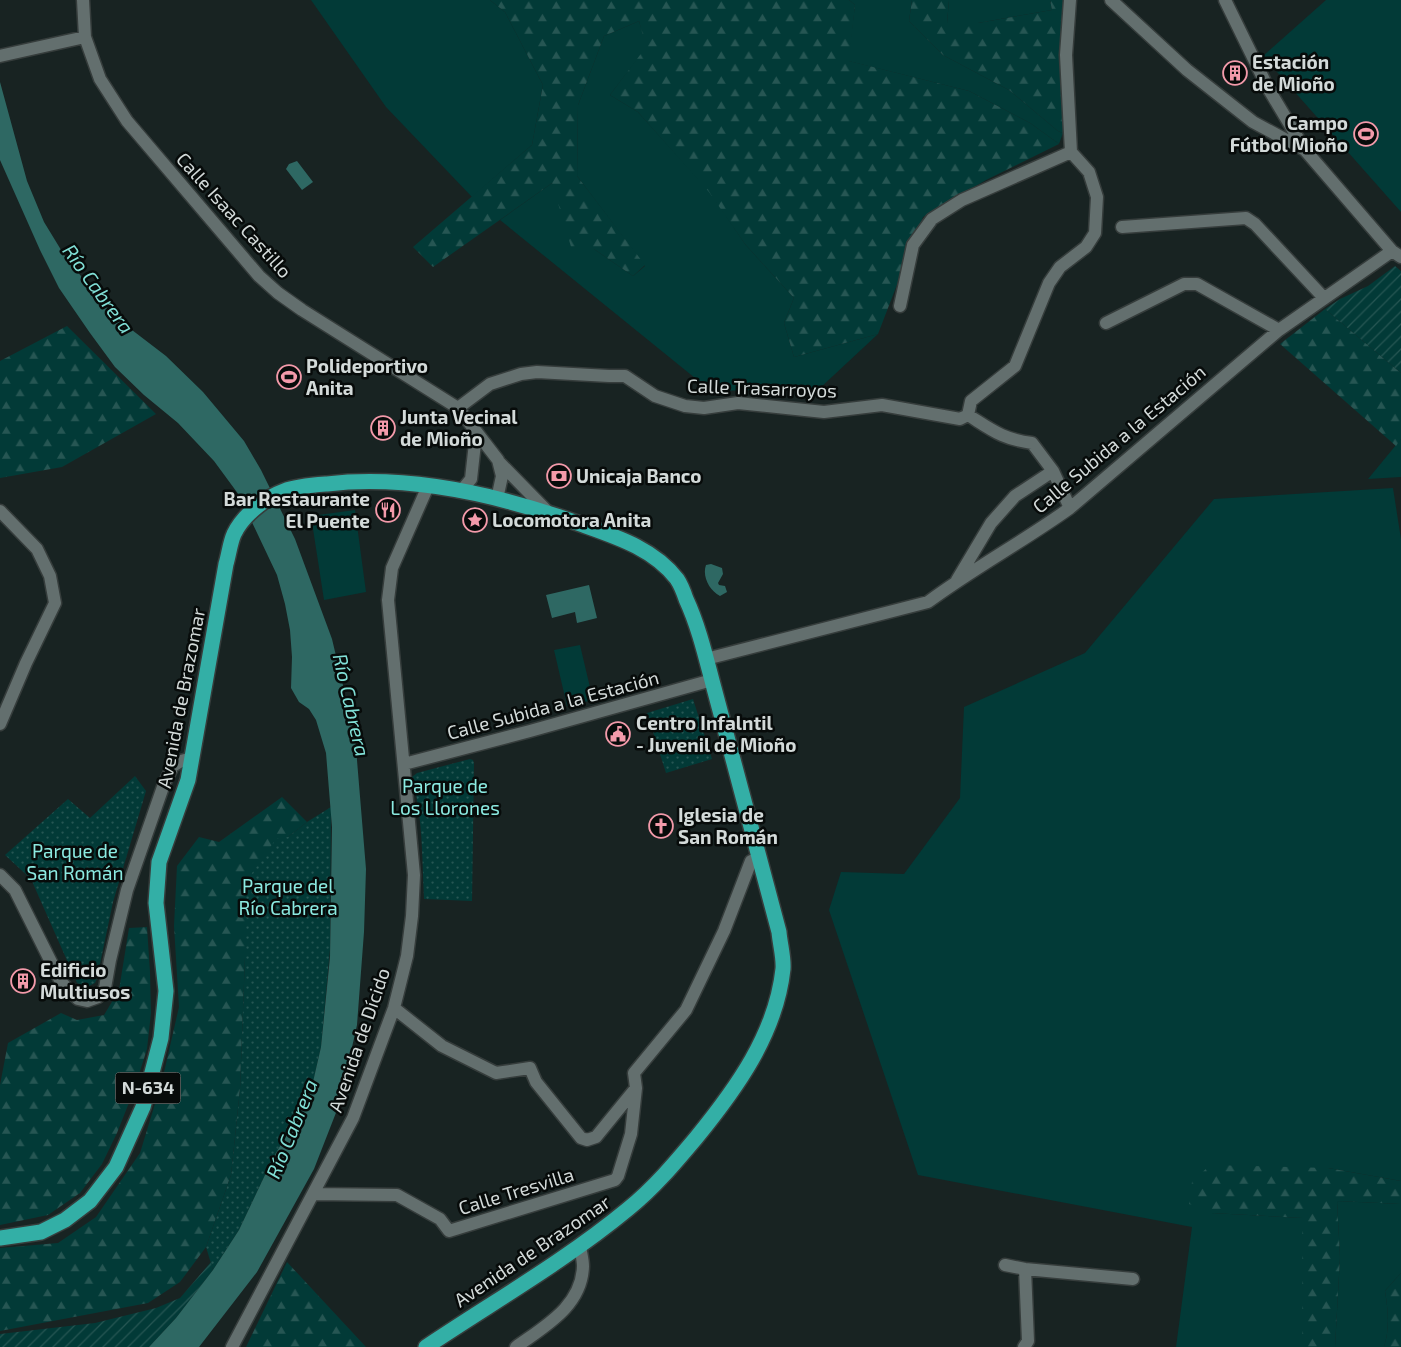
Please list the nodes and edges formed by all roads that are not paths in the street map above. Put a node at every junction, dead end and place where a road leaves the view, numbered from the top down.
1 (83, 0) edge
2 (1070, 0) edge
3 (1111, 0) edge
4 (1226, 0) edge
5 (85, 37) junction
6 (0, 56) edge
7 (1305, 150) junction
8 (1071, 152) junction
9 (1122, 227) dead end
10 (1397, 254) edge
11 (1324, 298) junction
12 (900, 306) dead end
13 (1106, 323) dead end
14 (1279, 330) junction
15 (458, 408) junction
16 (968, 414) junction
17 (476, 434) junction
18 (498, 460) junction
19 (1053, 471) junction
20 (428, 486) junction
21 (461, 492) junction
22 (497, 499) junction
23 (1070, 508) junction
24 (0, 511) edge
25 (548, 512) junction
26 (956, 582) junction
27 (706, 659) junction
28 (712, 680) junction
29 (0, 724) edge
30 (192, 758) junction
31 (404, 764) junction
32 (759, 858) junction
33 (0, 875) edge
34 (394, 1008) junction
35 (636, 1088) junction
36 (313, 1194) junction
37 (0, 1238) edge
38 (580, 1246) junction
39 (1005, 1265) dead end
40 (1024, 1269) junction
41 (1133, 1279) dead end
42 (232, 1347) edge
43 (426, 1347) edge
44 (516, 1347) edge
45 (1024, 1347) edge

1 - 5 street, Calle Isaac Castillo
2 - 8 street
3 - 7 street
4 - 7 street
5 - 6 street
5 - 15 street, Calle Isaac Castillo
7 - 10 street
8 - 12 street
8 - 16 street
9 - 11 street
10 - 11 street, Calle Subida a la Estación
11 - 14 street, Calle Subida a la Estación
13 - 14 street
14 - 23 street, Calle Subida a la Estación
15 - 16 street, Calle Trasarroyos
15 - 17 street, Calle Isaac Castillo
16 - 19 street
17 - 18 street, Calle Isaac Castillo
17 - 21 street
18 - 22 street
18 - 25 street, Calle Isaac Castillo
19 - 23 street
19 - 26 street
20 - 21 highway, Avenida de Brazomar / N-634
20 - 30 highway, Avenida de Brazomar / N-634
20 - 31 street, Avenida de Dícido
21 - 22 highway, Avenida de Brazomar / N-634
22 - 25 highway, Avenida de Brazomar / N-634
23 - 26 street, Calle Subida a la Estación
24 - 29 street
25 - 27 highway, Avenida de Brazomar / N-634
26 - 27 street, Calle Subida a la Estación
27 - 28 highway, Avenida de Brazomar / N-634
28 - 31 street, Calle Subida a la Estación
28 - 32 highway, Avenida de Brazomar / N-634
30 - 33 street
30 - 37 highway, Avenida de Brazomar / N-634
31 - 34 street, Avenida de Dícido
32 - 35 street, Calle Tresvilla
32 - 38 highway, Avenida de Brazomar / N-634
34 - 35 street, Calle Tresvilla
34 - 36 street, Avenida de Dícido
35 - 36 street, Calle Tresvilla
36 - 42 street, Avenida de Dícido
38 - 43 highway, Avenida de Brazomar / N-634
38 - 44 street
39 - 40 street
40 - 41 street
40 - 45 street

